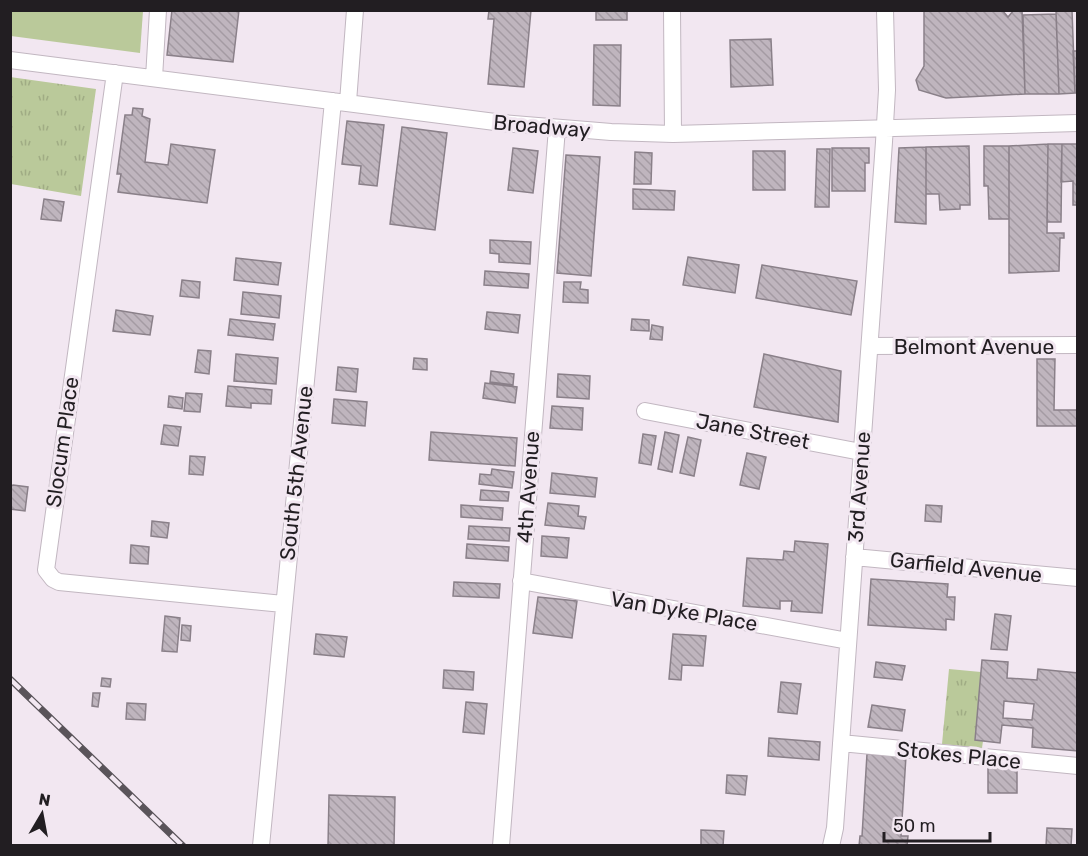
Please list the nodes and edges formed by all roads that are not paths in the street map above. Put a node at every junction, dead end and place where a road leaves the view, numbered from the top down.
1 (158, 10) edge
2 (355, 10) edge
3 (672, 10) edge
4 (885, 10) edge
5 (10, 60) edge
6 (115, 73) junction
7 (154, 78) junction
8 (341, 101) junction
9 (1077, 123) edge
10 (557, 128) junction
11 (885, 128) junction
12 (673, 134) junction
13 (1077, 345) edge
14 (870, 346) junction
15 (645, 411) dead end
16 (861, 452) junction
17 (854, 557) junction
18 (1077, 578) edge
19 (521, 581) junction
20 (283, 604) junction
21 (848, 641) junction
22 (841, 743) junction
23 (1077, 766) edge
24 (261, 846) edge
25 (501, 846) edge
26 (831, 846) edge

1 - 7 street
2 - 8 street, South 5th Avenue
3 - 12 street
4 - 11 street, 3rd Avenue
5 - 6 street, Broadway
6 - 7 street, Broadway
6 - 20 street, Slocum Place
7 - 8 street, Broadway
8 - 10 street, Broadway
8 - 20 street, South 5th Avenue
9 - 11 street, Broadway
10 - 12 street, Broadway
10 - 19 street, 4th Avenue
11 - 12 street, Broadway
11 - 14 street, 3rd Avenue
13 - 14 street, Belmont Avenue
14 - 16 street, 3rd Avenue
15 - 16 street, Jane Street
16 - 17 street, 3rd Avenue
17 - 18 street, Garfield Avenue
17 - 21 street, 3rd Avenue
19 - 21 street, Van Dyke Place
19 - 25 street, 4th Avenue
20 - 24 street, South 5th Avenue
21 - 22 street, 3rd Avenue
22 - 23 street, Stokes Place
22 - 26 street, 3rd Avenue

